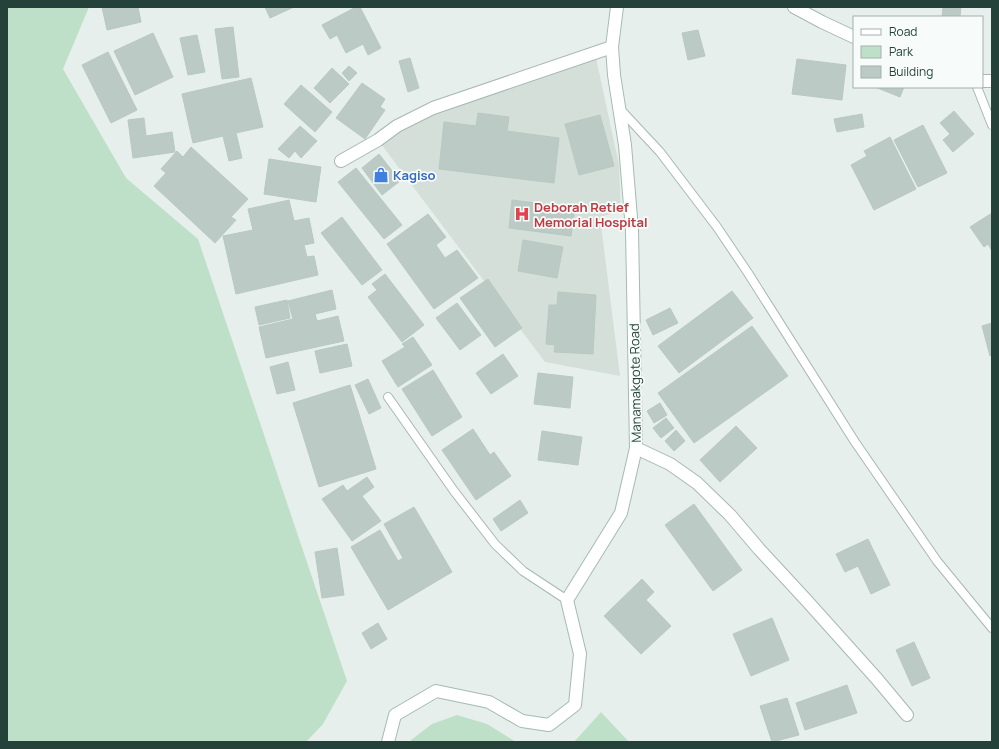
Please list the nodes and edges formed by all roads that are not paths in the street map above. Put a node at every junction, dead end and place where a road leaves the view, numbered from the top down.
1 (617, 7) edge
2 (794, 7) edge
3 (853, 37) edge
4 (612, 47) junction
5 (977, 88) edge
6 (619, 108) junction
7 (992, 125) edge
8 (341, 161) dead end
9 (388, 397) dead end
10 (636, 448) junction
11 (567, 600) junction
12 (992, 628) edge
13 (907, 715) dead end
14 (388, 742) edge

1 - 4 street, Manamakgote Road
2 - 3 street
4 - 6 street, Manamakgote Road
4 - 8 street
5 - 7 lane
6 - 10 street, Manamakgote Road
6 - 12 lane
9 - 11 lane
10 - 11 street, Manamakgote Road
10 - 13 street
11 - 14 street

